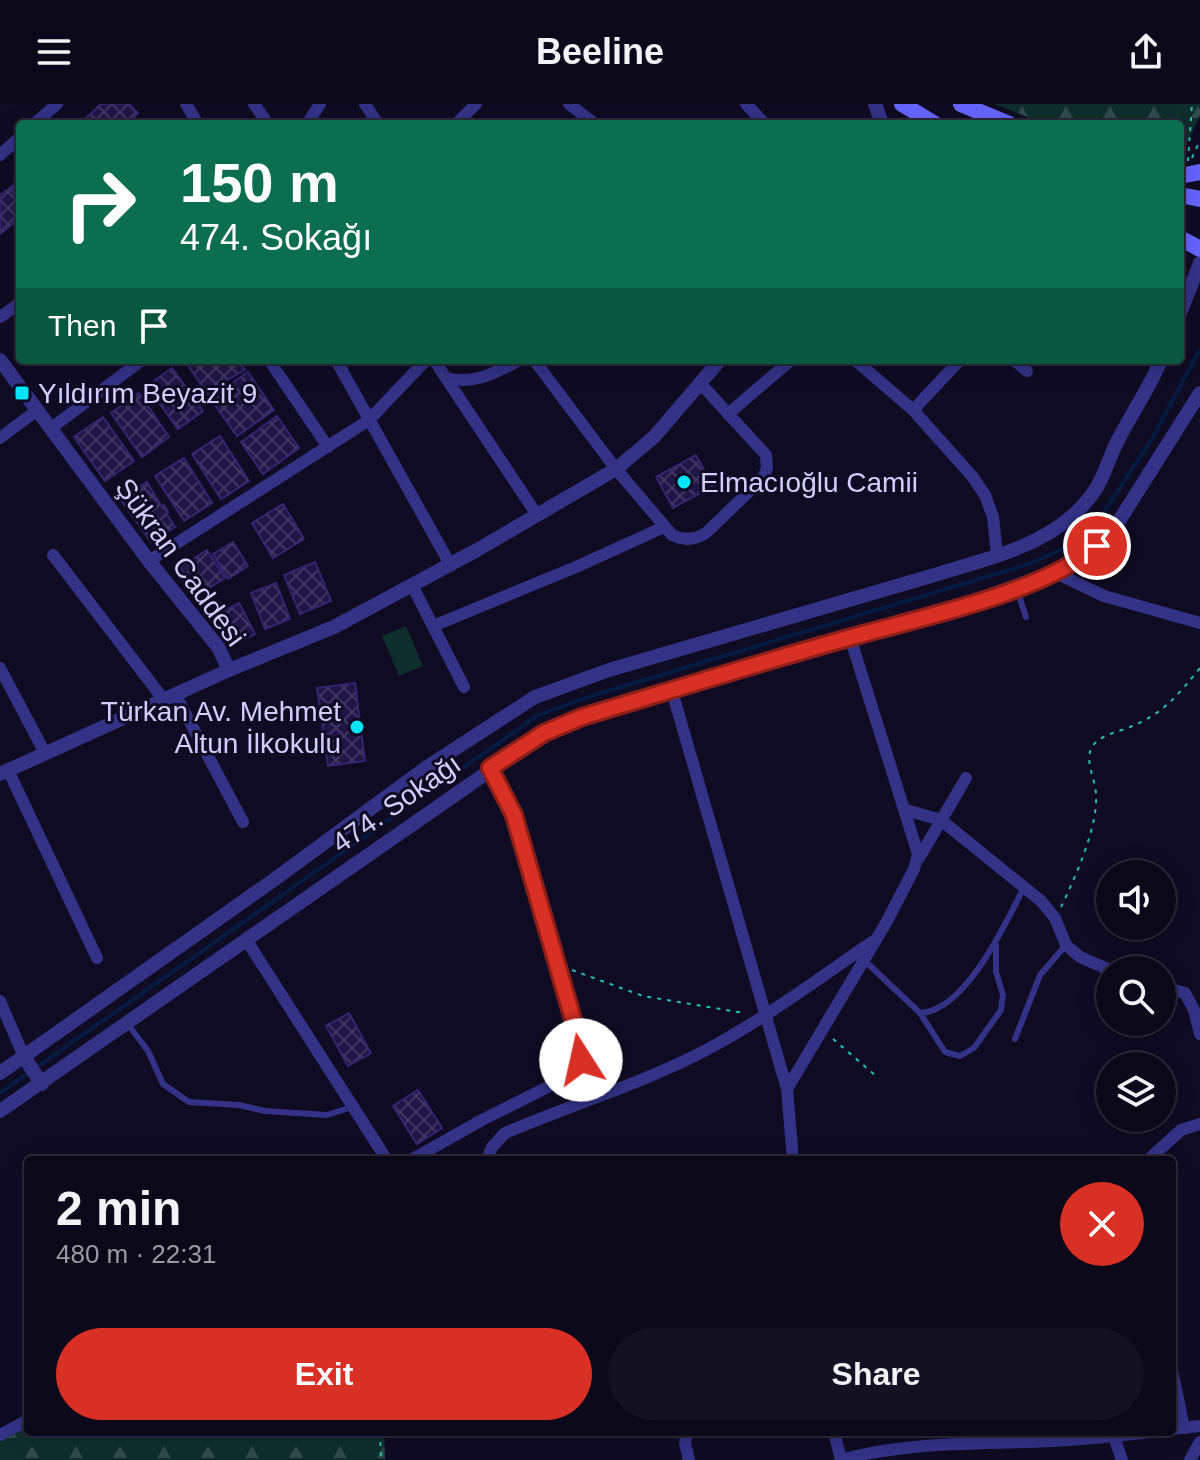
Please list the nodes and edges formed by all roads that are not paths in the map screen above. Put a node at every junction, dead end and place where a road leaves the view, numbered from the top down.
1 (57, 104) edge
2 (476, 104) edge
3 (569, 104) edge
4 (746, 104) edge
5 (902, 104) edge
6 (961, 104) edge
7 (39, 120) edge
8 (460, 120) edge
9 (590, 120) edge
10 (761, 120) edge
11 (928, 120) edge
12 (999, 120) edge
13 (16, 141) edge
14 (0, 155) edge
15 (1200, 263) edge
16 (1184, 303) edge
17 (0, 360) edge
18 (137, 364) edge
19 (272, 364) edge
20 (338, 364) edge
21 (422, 364) edge
22 (437, 364) edge
23 (512, 364) edge
24 (537, 364) edge
25 (717, 364) edge
26 (786, 364) edge
27 (860, 364) edge
28 (956, 364) edge
29 (1019, 364) edge
30 (1159, 364) edge
31 (1027, 371) dead end
32 (446, 378) junction
33 (700, 383) junction
34 (1200, 393) edge
35 (913, 410) junction
36 (36, 411) junction
37 (728, 414) junction
38 (369, 420) junction
39 (50, 429) junction
40 (0, 438) edge
41 (328, 447) junction
42 (616, 469) junction
43 (537, 515) junction
44 (664, 527) junction
45 (53, 555) dead end
46 (997, 555) junction
47 (149, 561) junction
48 (450, 564) junction
49 (1056, 573) junction
50 (412, 585) junction
51 (1016, 587) junction
52 (1026, 617) dead end
53 (1200, 623) edge
54 (433, 626) junction
55 (850, 637) junction
56 (0, 668) edge
57 (229, 670) junction
58 (464, 687) dead end
59 (672, 691) junction
60 (169, 697) junction
61 (45, 753) junction
62 (490, 768) junction
63 (4, 772) edge
64 (966, 778) dead end
65 (906, 810) junction
66 (941, 820) junction
67 (243, 822) dead end
68 (917, 862) junction
69 (1023, 889) junction
70 (875, 940) junction
71 (247, 941) junction
72 (996, 945) junction
73 (1066, 945) junction
74 (97, 958) dead end
75 (864, 960) junction
76 (1096, 964) edge
77 (1176, 991) edge
78 (0, 1001) edge
79 (920, 1013) junction
80 (764, 1016) junction
81 (127, 1023) junction
82 (1200, 1034) edge
83 (1015, 1039) dead end
84 (26, 1060) junction
85 (0, 1073) edge
86 (40, 1080) junction
87 (787, 1089) junction
88 (352, 1107) junction
89 (0, 1111) edge
90 (1200, 1124) edge
91 (384, 1156) edge
92 (418, 1156) edge
93 (489, 1156) edge
94 (793, 1156) edge
95 (1152, 1156) edge
96 (24, 1422) edge
97 (1200, 1426) edge
98 (1178, 1428) edge
99 (0, 1435) edge
100 (686, 1436) edge
101 (835, 1436) edge
102 (1121, 1436) edge
103 (1114, 1437) junction
104 (950, 1438) edge
105 (1200, 1442) edge
106 (689, 1460) edge
107 (841, 1460) edge
108 (1122, 1460) edge
109 (1190, 1460) edge

1 - 7 street
2 - 8 street
3 - 9 street
4 - 10 street
5 - 11 main road
6 - 12 main road
13 - 14 street
15 - 16 street
17 - 36 street, Şükran Caddesi
18 - 39 street
19 - 41 street
20 - 38 street
21 - 38 street
22 - 32 street
23 - 32 street
24 - 42 street
25 - 33 street
26 - 37 street
27 - 35 street
28 - 35 street
29 - 31 street
30 - 46 street, 474. Sokağı
32 - 43 street
33 - 37 street
33 - 42 street
34 - 49 street, 474. Sokağı
35 - 46 street
36 - 39 street, Şükran Caddesi
36 - 40 street
37 - 44 street
38 - 41 street
38 - 48 street
39 - 47 street, Şükran Caddesi
41 - 47 street
42 - 43 street
42 - 44 street
43 - 48 street
44 - 54 street
45 - 60 street
46 - 84 street, 474. Sokağı
47 - 57 street, Şükran Caddesi
48 - 50 street
49 - 51 street, 474. Sokağı
49 - 53 street
50 - 54 street
50 - 57 street
51 - 52 lane
51 - 55 street, 474. Sokağı
54 - 58 street
55 - 59 street, 474. Sokağı
55 - 65 street
56 - 61 street
57 - 60 street, Şükran Caddesi
59 - 62 street, 474. Sokağı
59 - 80 street
60 - 61 street, Şükran Caddesi
60 - 67 street
61 - 63 street, Şükran Caddesi
62 - 71 street, 474. Sokağı
62 - 92 street
63 - 74 street
64 - 66 street
65 - 66 street
65 - 68 street
66 - 68 street
66 - 69 street
68 - 70 street
69 - 72 lane
69 - 73 street
70 - 75 street
70 - 80 street
71 - 81 street, 474. Sokağı
71 - 88 street
72 - 79 lane
72 - 79 lane
73 - 76 street
73 - 83 lane
75 - 79 lane
75 - 87 street
77 - 82 street
78 - 84 street
80 - 87 street
80 - 93 street
81 - 86 street, 474. Sokağı
81 - 88 lane
84 - 85 street, 474. Sokağı
84 - 86 street
86 - 89 street, 474. Sokağı
87 - 94 street
88 - 91 street
90 - 95 street
96 - 99 street
97 - 98 street
100 - 106 street
101 - 107 street
102 - 103 street
103 - 104 street
103 - 108 street
104 - 107 street
105 - 109 street

